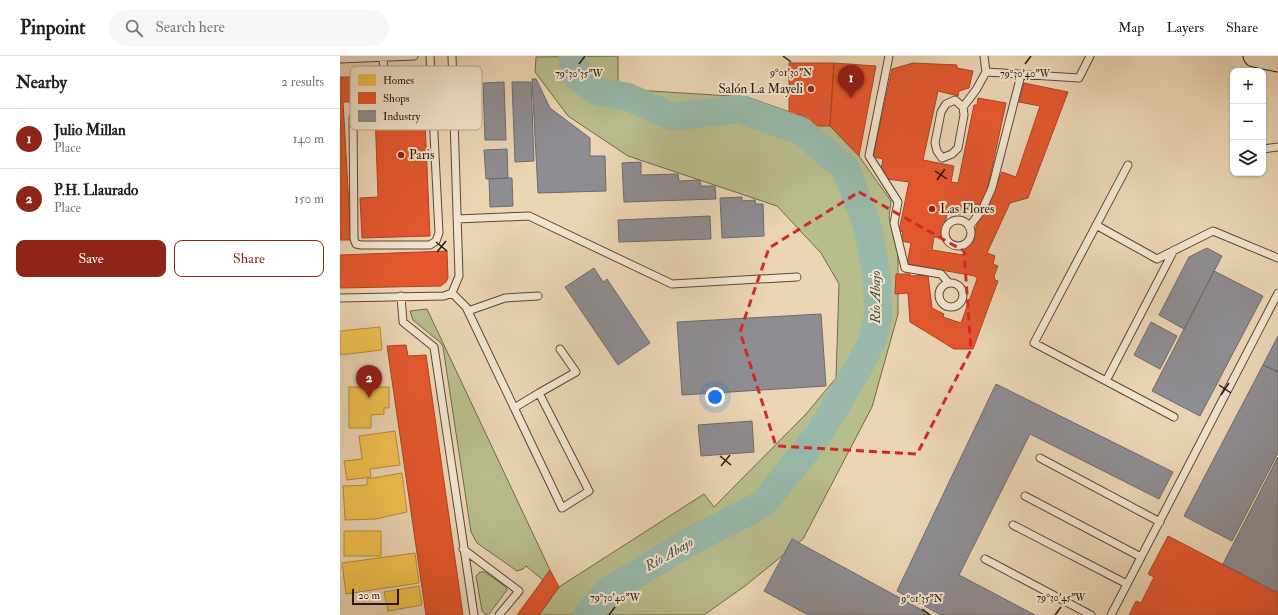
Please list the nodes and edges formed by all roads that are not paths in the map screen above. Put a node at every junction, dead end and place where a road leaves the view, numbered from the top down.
1 (414, 56) edge
2 (430, 56) edge
3 (452, 56) edge
4 (889, 56) edge
5 (984, 56) edge
6 (1090, 56) edge
7 (1254, 56) edge
8 (383, 57) edge
9 (340, 59) edge
10 (1278, 60) edge
11 (431, 66) edge
12 (452, 66) edge
13 (986, 72) junction
14 (1021, 75) junction
15 (962, 107) junction
16 (352, 130) edge
17 (434, 130) edge
18 (454, 130) edge
19 (1278, 147) edge
20 (1266, 149) edge
21 (1128, 165) dead end
22 (457, 219) junction
23 (1096, 225) junction
24 (969, 227) dead end
25 (1174, 250) junction
26 (1278, 258) edge
27 (797, 277) dead end
28 (948, 282) dead end
29 (452, 293) junction
30 (1278, 294) edge
31 (401, 296) junction
32 (538, 296) dead end
33 (340, 298) edge
34 (468, 311) junction
35 (560, 348) dead end
36 (1106, 381) junction
37 (539, 393) junction
38 (514, 408) junction
39 (1174, 416) dead end
40 (1040, 458) dead end
41 (1025, 496) dead end
42 (1160, 522) junction
43 (1014, 525) dead end
44 (463, 549) junction
45 (1141, 557) junction
46 (985, 559) dead end
47 (1127, 584) junction
48 (474, 615) edge
49 (500, 615) edge
50 (1091, 615) edge
51 (1111, 615) edge

1 - 8 lane
2 - 11 lane
3 - 12 lane
4 - 28 lane
5 - 13 lane
6 - 14 lane
7 - 10 main road
8 - 9 lane
13 - 14 lane
13 - 15 lane
14 - 24 lane
15 - 15 lane
16 - 17 lane
18 - 22 lane
19 - 20 lane
21 - 23 lane
22 - 27 lane
22 - 29 lane
23 - 25 lane
23 - 36 lane
25 - 26 lane
25 - 36 lane
29 - 31 lane
29 - 34 lane
30 - 42 lane
31 - 33 lane
31 - 44 lane
32 - 34 lane
34 - 38 lane
35 - 37 lane
36 - 39 lane
37 - 38 lane
37 - 38 lane
40 - 42 lane
41 - 45 lane
42 - 45 lane
43 - 47 lane
44 - 48 lane
44 - 49 lane
45 - 47 lane
46 - 50 lane
47 - 51 lane

